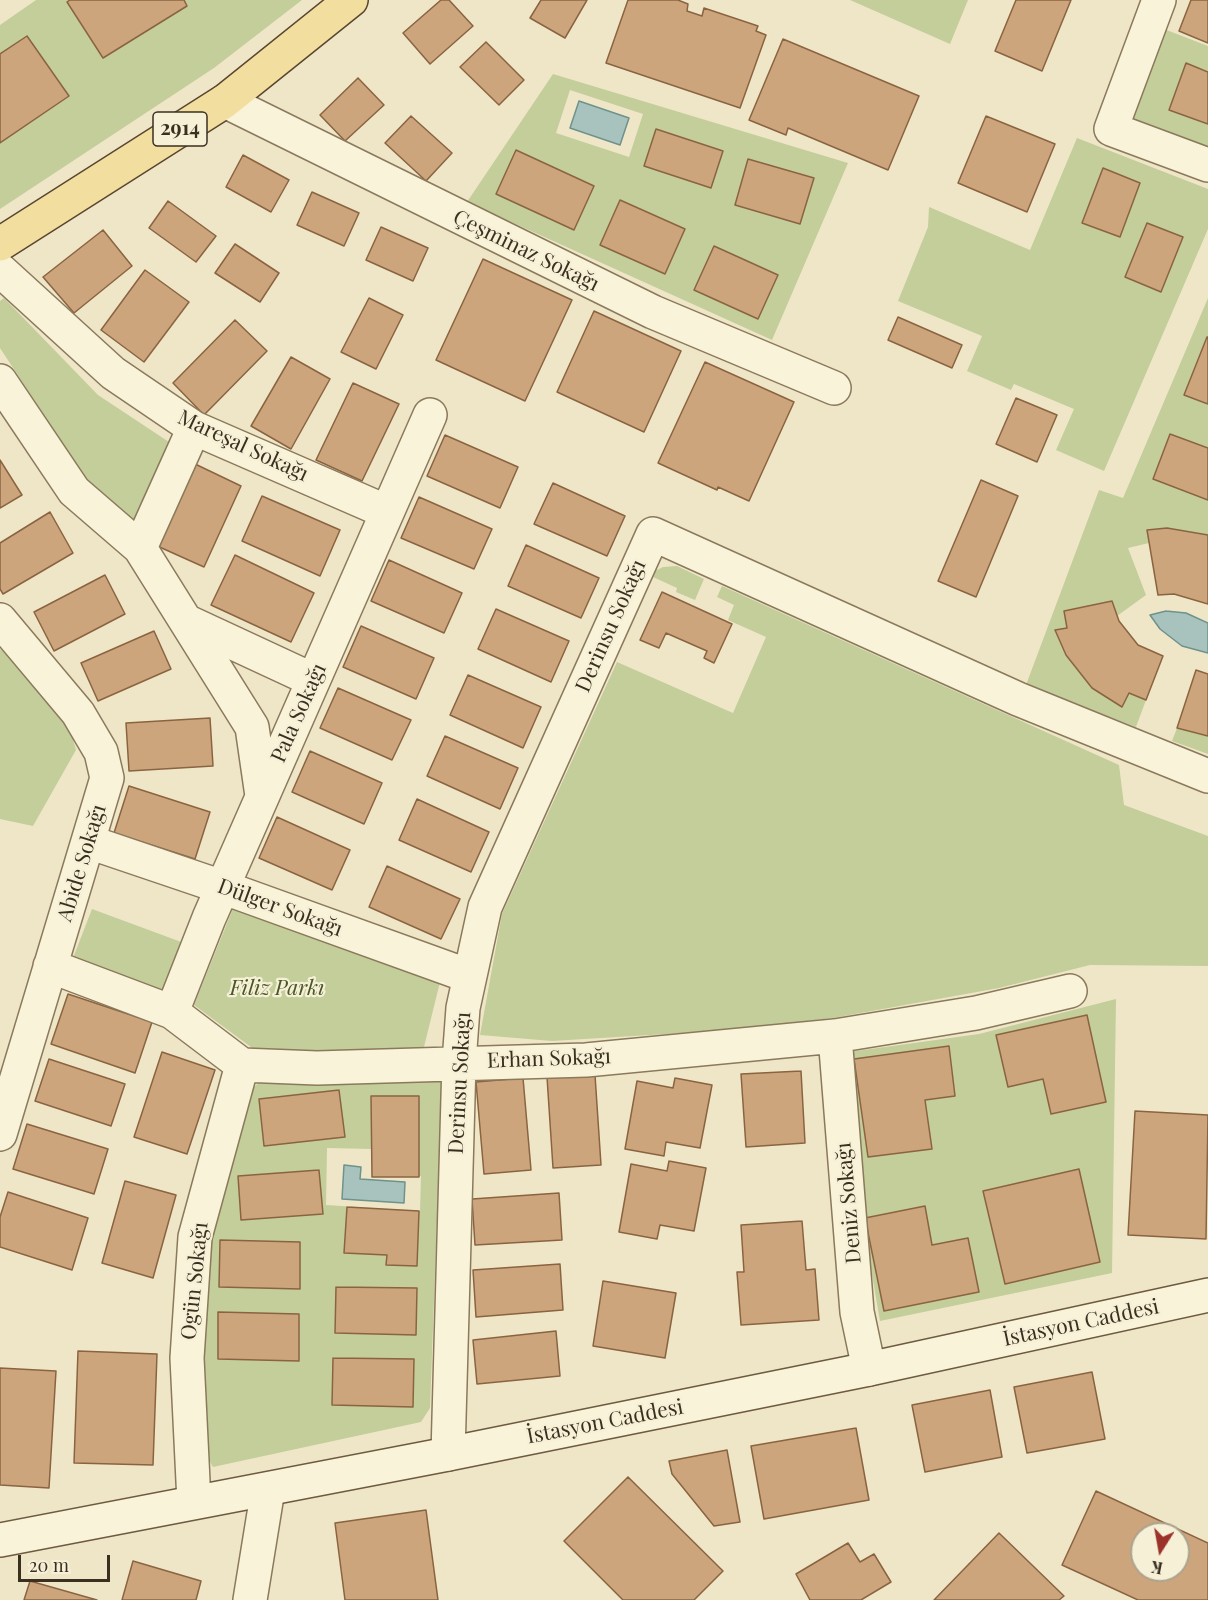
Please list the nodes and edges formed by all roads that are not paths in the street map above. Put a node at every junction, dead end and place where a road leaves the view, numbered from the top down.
1 (351, 0) edge
2 (1159, 0) edge
3 (225, 101) junction
4 (1208, 165) edge
5 (0, 244) edge
6 (0, 270) edge
7 (0, 381) edge
8 (834, 388) dead end
9 (430, 415) dead end
10 (194, 428) junction
11 (387, 512) junction
12 (140, 548) junction
13 (0, 620) edge
14 (186, 621) junction
15 (313, 680) junction
16 (1208, 776) edge
17 (262, 796) junction
18 (89, 842) junction
19 (222, 887) junction
20 (50, 966) junction
21 (470, 976) junction
22 (1070, 991) dead end
23 (172, 1012) junction
24 (835, 1036) junction
25 (459, 1062) junction
26 (242, 1065) junction
27 (0, 1134) edge
28 (1208, 1295) edge
29 (869, 1369) junction
30 (448, 1454) junction
31 (268, 1489) junction
32 (194, 1502) junction
33 (0, 1539) edge
34 (250, 1600) edge

1 - 3 main road, 2914
2 - 4 street
3 - 5 main road, 2914
3 - 8 street, Çeşminaz Sokağı
6 - 10 street, Mareşal Sokağı
7 - 12 street
9 - 11 street, Pala Sokağı
10 - 11 street, Mareşal Sokağı
10 - 12 street
11 - 15 street, Pala Sokağı
12 - 14 street
13 - 18 street, Abide Sokağı
14 - 15 street
14 - 17 street
15 - 17 street, Pala Sokağı
16 - 21 street, Derinsu Sokağı
17 - 19 street, Pala Sokağı
18 - 19 street, Dülger Sokağı
18 - 20 street, Abide Sokağı
19 - 21 street, Dülger Sokağı
19 - 23 street, Pala Sokağı
20 - 23 street
20 - 27 street, Abide Sokağı
21 - 25 street, Derinsu Sokağı
22 - 24 street, Erhan Sokağı
23 - 26 street
24 - 25 street, Erhan Sokağı
24 - 29 street, Deniz Sokağı
25 - 26 street, Erhan Sokağı
25 - 30 street, Derinsu Sokağı
26 - 32 street, Ogün Sokağı
28 - 29 street, İstasyon Caddesi
29 - 30 street, İstasyon Caddesi
30 - 31 street, İstasyon Caddesi
31 - 32 street, İstasyon Caddesi
31 - 34 street
32 - 33 street, İstasyon Caddesi

